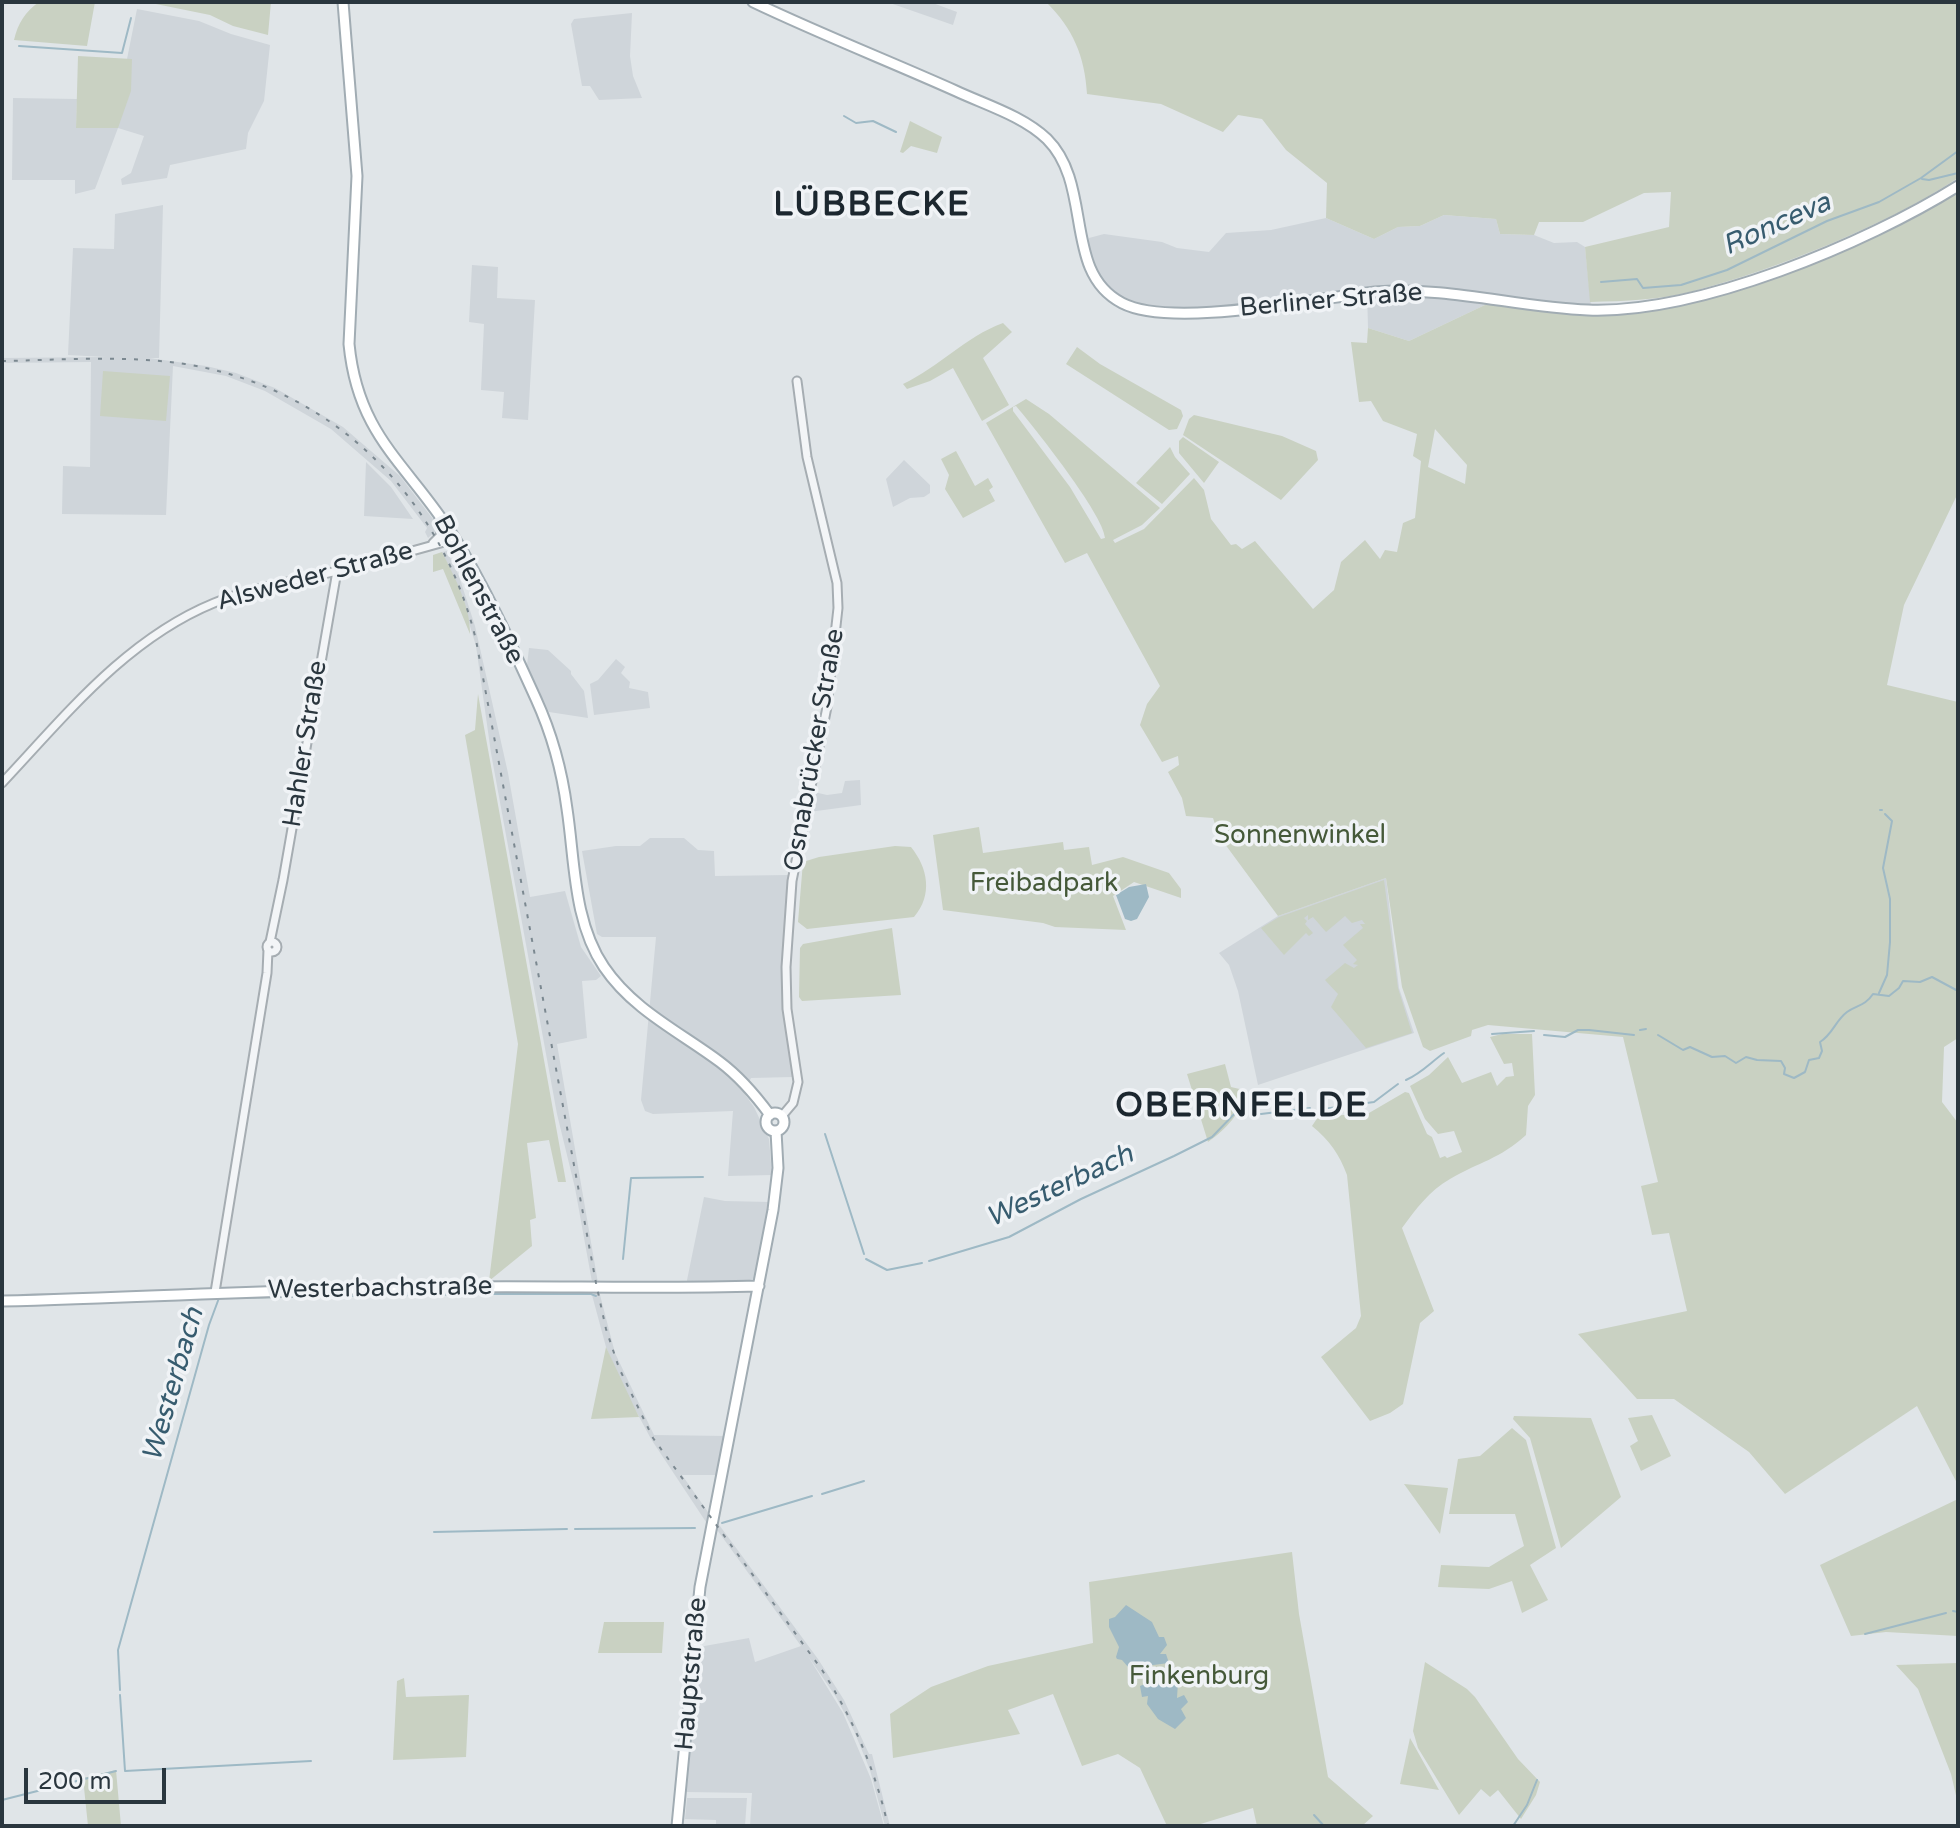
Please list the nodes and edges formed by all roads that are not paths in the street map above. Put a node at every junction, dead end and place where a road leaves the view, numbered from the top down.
1 (343, 2) edge
2 (753, 2) edge
3 (1958, 186) edge
4 (797, 381) dead end
5 (437, 513) junction
6 (455, 539) junction
7 (428, 547) junction
8 (337, 571) junction
9 (2, 783) edge
10 (770, 1115) junction
11 (782, 1116) junction
12 (776, 1131) junction
13 (759, 1286) junction
14 (215, 1292) junction
15 (2, 1301) edge
16 (677, 1826) edge

1 - 5 main road, Bohlenstraße
2 - 3 main road, Berliner Straße
4 - 11 street, Osnabrücker Straße
5 - 6 main road, Bohlenstraße
5 - 7 street
6 - 7 street, Alsweder Straße
6 - 10 main road, Bohlenstraße
7 - 8 street, Alsweder Straße
8 - 9 street, Alsweder Straße
8 - 14 street, Hahler Straße
10 - 11 main road
10 - 12 main road
11 - 12 main road
12 - 13 main road
13 - 14 main road, Westerbachstraße
13 - 16 main road, Hauptstraße
14 - 15 main road, Westerbachstraße

